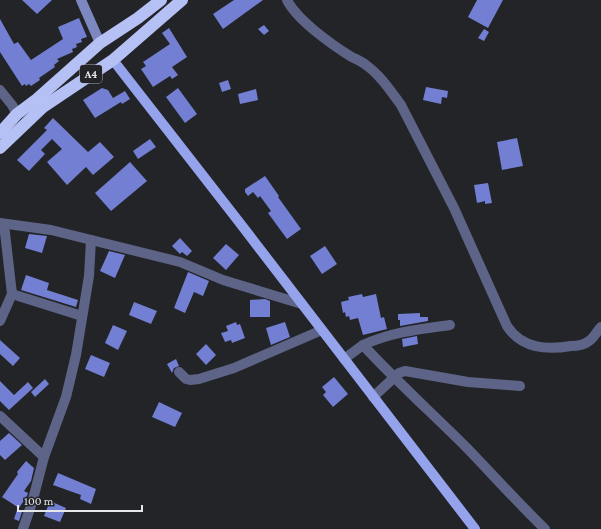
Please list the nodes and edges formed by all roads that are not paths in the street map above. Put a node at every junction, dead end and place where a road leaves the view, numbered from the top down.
1 (81, 0) edge
2 (161, 0) edge
3 (182, 0) edge
4 (287, 0) edge
5 (123, 28) junction
6 (133, 42) junction
7 (100, 44) junction
8 (84, 58) junction
9 (113, 60) junction
10 (95, 72) junction
11 (0, 90) edge
12 (40, 103) junction
13 (17, 114) junction
14 (0, 133) edge
15 (0, 148) edge
16 (2, 223) edge
17 (91, 240) junction
18 (12, 294) junction
19 (302, 304) junction
20 (82, 316) junction
21 (0, 321) edge
22 (450, 325) dead end
23 (601, 327) edge
24 (322, 330) junction
25 (363, 345) junction
26 (344, 359) junction
27 (179, 372) dead end
28 (394, 378) junction
29 (520, 386) dead end
30 (374, 397) junction
31 (0, 416) edge
32 (44, 457) junction
33 (23, 529) edge
34 (475, 529) edge
35 (545, 529) edge

1 - 7 street
2 - 5 highway, A4
3 - 6 highway, A4
4 - 23 street
5 - 6 highway
5 - 7 highway, A4
6 - 9 highway, A4
7 - 8 highway, A4
8 - 10 highway
8 - 12 highway, A4
9 - 10 highway, A4
9 - 19 main road
10 - 12 highway, A4
11 - 13 street
12 - 13 highway, A4
12 - 15 highway, A4
13 - 14 highway, A4
16 - 17 street
16 - 18 street
17 - 19 street
17 - 20 street
18 - 20 street
18 - 21 street
19 - 24 main road
20 - 32 street
22 - 25 street
24 - 26 main road
24 - 27 street
25 - 26 street
25 - 28 street
26 - 30 main road
28 - 29 street
28 - 30 street
28 - 35 street
30 - 34 main road
31 - 32 street
32 - 33 street

